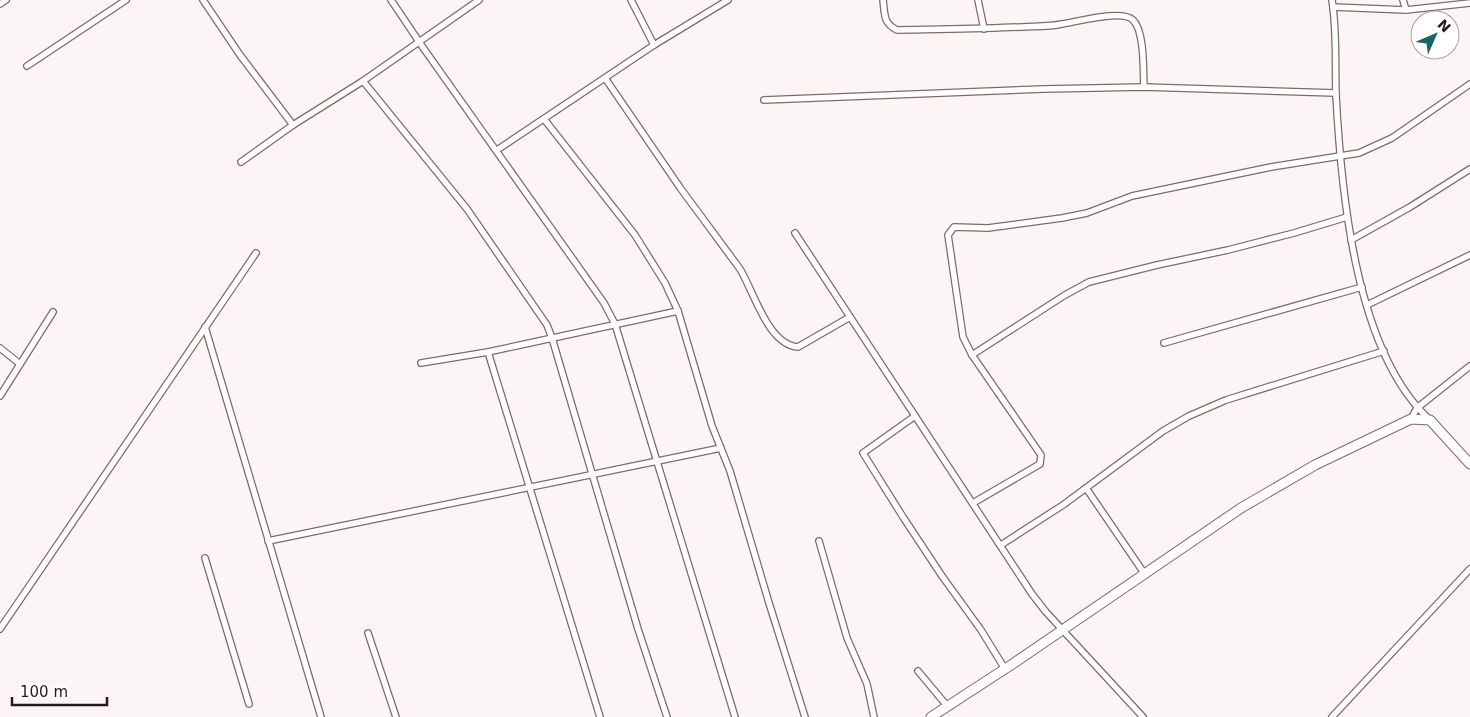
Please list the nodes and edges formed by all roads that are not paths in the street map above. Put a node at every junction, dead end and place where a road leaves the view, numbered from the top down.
1 (6, 0) edge
2 (126, 0) edge
3 (204, 0) edge
4 (392, 0) edge
5 (480, 0) edge
6 (631, 0) edge
7 (728, 0) edge
8 (883, 0) edge
9 (978, 0) edge
10 (1404, 0) edge
11 (1332, 3) edge
12 (1470, 3) edge
13 (0, 4) edge
14 (1406, 10) junction
15 (984, 29) junction
16 (420, 42) junction
17 (654, 45) junction
18 (28, 66) dead end
19 (605, 78) junction
20 (363, 81) junction
21 (1470, 84) edge
22 (1144, 87) junction
23 (1336, 93) junction
24 (764, 100) dead end
25 (544, 119) junction
26 (293, 125) junction
27 (497, 150) junction
28 (1340, 157) junction
29 (241, 162) dead end
30 (1470, 169) edge
31 (1347, 217) junction
32 (795, 233) dead end
33 (1351, 240) junction
34 (256, 253) dead end
35 (1470, 255) edge
36 (1362, 287) junction
37 (1367, 305) junction
38 (678, 311) junction
39 (53, 312) dead end
40 (850, 317) junction
41 (615, 324) junction
42 (205, 327) junction
43 (552, 338) junction
44 (1164, 343) dead end
45 (0, 348) edge
46 (1384, 351) junction
47 (488, 352) junction
48 (972, 355) junction
49 (421, 363) dead end
50 (20, 364) junction
51 (1470, 366) edge
52 (0, 396) edge
53 (1417, 408) junction
54 (915, 416) junction
55 (1411, 419) junction
56 (1430, 420) junction
57 (721, 448) junction
58 (658, 461) junction
59 (1470, 464) edge
60 (592, 474) junction
61 (529, 487) junction
62 (1086, 488) junction
63 (973, 503) junction
64 (268, 541) junction
65 (819, 541) dead end
66 (1001, 545) junction
67 (205, 558) dead end
68 (1470, 569) edge
69 (1144, 573) junction
70 (0, 628) edge
71 (1062, 629) junction
72 (368, 633) dead end
73 (1005, 669) junction
74 (918, 671) dead end
75 (249, 704) dead end
76 (948, 707) junction
77 (321, 717) edge
78 (396, 717) edge
79 (600, 717) edge
80 (667, 717) edge
81 (735, 717) edge
82 (805, 717) edge
83 (874, 717) edge
84 (931, 717) edge
85 (1143, 717) edge
86 (1332, 717) edge

1 - 13 street
2 - 18 street
3 - 26 street
4 - 16 street
5 - 16 street
6 - 17 street
7 - 17 street
8 - 15 street
9 - 15 street
10 - 14 street
11 - 14 street
11 - 23 street
12 - 14 street
15 - 22 street
16 - 20 street
16 - 27 street
17 - 19 street
19 - 25 street
19 - 40 street
20 - 26 street
20 - 43 street
21 - 28 street
22 - 23 street
22 - 24 street
23 - 28 street
25 - 27 street
25 - 38 street
26 - 29 street
27 - 41 street
28 - 31 street
28 - 48 street
30 - 33 street
31 - 33 street
31 - 48 street
32 - 40 street
33 - 36 street
34 - 42 street
35 - 37 street
36 - 37 street
36 - 44 street
37 - 46 street
38 - 41 street
38 - 57 street
39 - 50 street
40 - 54 street
41 - 43 street
41 - 58 street
42 - 64 street
42 - 70 street
43 - 47 street
43 - 60 street
45 - 50 street
46 - 53 street
46 - 62 street
47 - 49 street
47 - 61 street
48 - 63 street
50 - 52 street
51 - 53 street
53 - 55 street
53 - 56 street
54 - 63 street
54 - 73 street
55 - 56 street
55 - 69 street
56 - 59 street
57 - 58 street
57 - 82 street
58 - 60 street
58 - 81 street
60 - 61 street
60 - 80 street
61 - 64 street
61 - 79 street
62 - 66 street
62 - 69 street
63 - 66 street
64 - 77 street
65 - 83 street
66 - 71 street
67 - 75 street
68 - 86 street
69 - 71 street
71 - 73 street
71 - 85 street
72 - 78 street
73 - 76 street
74 - 76 street
76 - 84 street

